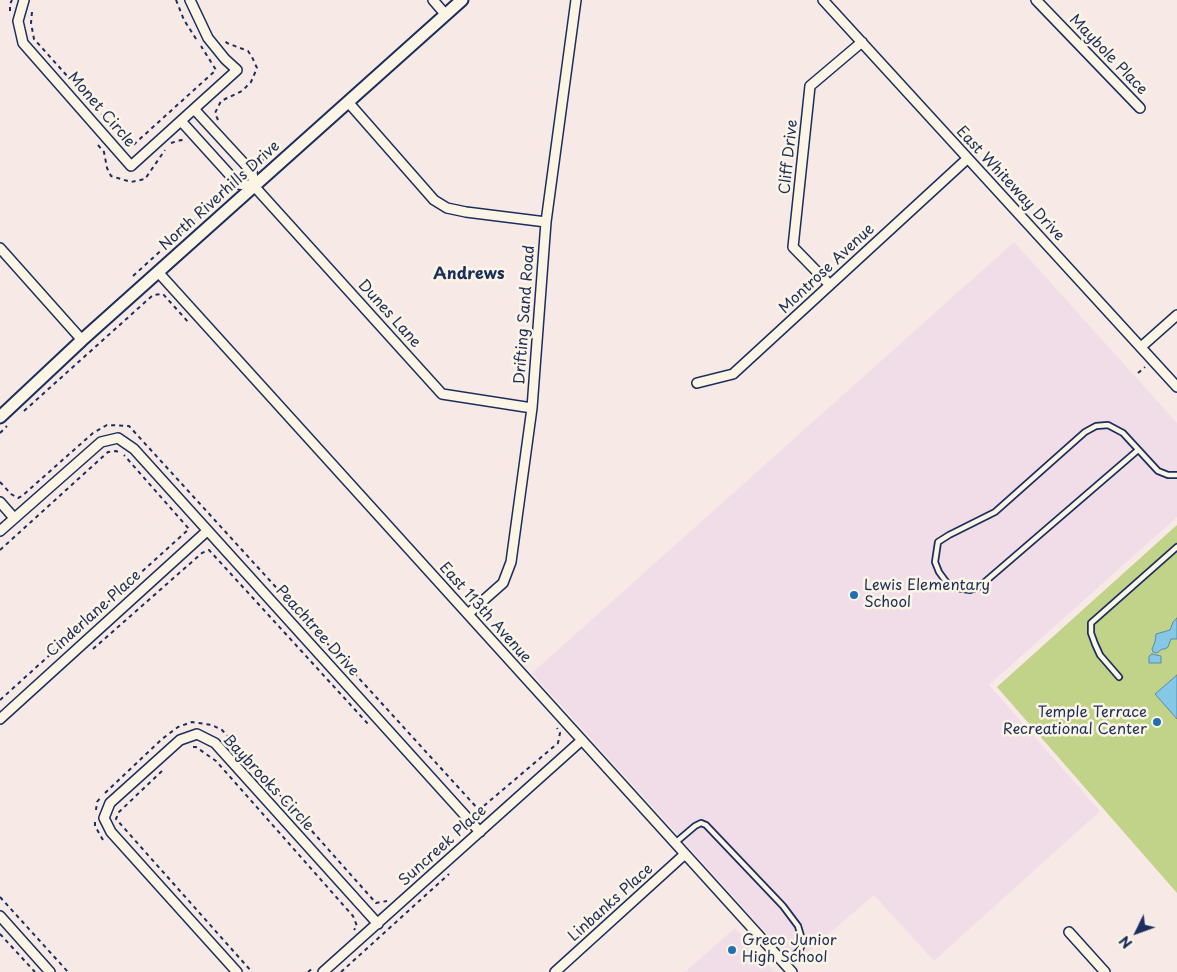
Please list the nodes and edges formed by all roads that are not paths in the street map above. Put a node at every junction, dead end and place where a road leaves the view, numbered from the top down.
1 (24, 0) edge
2 (190, 0) edge
3 (433, 0) edge
4 (462, 0) edge
5 (576, 0) edge
6 (823, 0) edge
7 (1036, 0) edge
8 (446, 15) junction
9 (862, 42) junction
10 (348, 102) junction
11 (1140, 108) dead end
12 (194, 109) junction
13 (181, 121) junction
14 (967, 159) junction
15 (254, 186) junction
16 (546, 222) junction
17 (0, 248) edge
18 (158, 272) junction
19 (829, 284) junction
20 (1177, 315) edge
21 (82, 340) junction
22 (1141, 347) junction
23 (697, 383) dead end
24 (1177, 387) edge
25 (532, 408) junction
26 (4, 422) edge
27 (1138, 450) junction
28 (1177, 476) edge
29 (0, 502) edge
30 (14, 518) junction
31 (0, 531) edge
32 (208, 531) junction
33 (1177, 547) edge
34 (468, 614) junction
35 (1119, 677) dead end
36 (0, 719) edge
37 (582, 740) junction
38 (480, 832) junction
39 (675, 843) junction
40 (685, 854) junction
41 (0, 916) edge
42 (378, 924) junction
43 (1069, 932) dead end
44 (784, 964) junction
45 (319, 969) edge
46 (50, 972) edge
47 (237, 972) edge
48 (555, 972) edge
49 (792, 972) edge
50 (1105, 972) edge

1 - 13 street, Monet Circle
2 - 12 street, Monet Circle
3 - 8 street
4 - 8 street, North Riverhills Drive
5 - 16 street, Drifting Sand Road
6 - 9 street, East Whiteway Drive
7 - 11 street, Maybole Place
8 - 10 street, North Riverhills Drive
9 - 14 street, East Whiteway Drive
9 - 19 street, Cliff Drive
10 - 15 street, North Riverhills Drive
10 - 16 street
12 - 13 street, Monet Circle
12 - 15 street, Dunes Lane
13 - 15 street, Dunes Lane
14 - 19 street, Montrose Avenue
14 - 22 street, East Whiteway Drive
15 - 18 street, North Riverhills Drive
15 - 25 street, Dunes Lane
16 - 25 street, Drifting Sand Road
17 - 21 street
18 - 21 street, North Riverhills Drive
18 - 34 street, East 113th Avenue
19 - 23 street, Montrose Avenue
20 - 22 street
21 - 26 street, North Riverhills Drive
22 - 24 street, East Whiteway Drive
25 - 34 street, Drifting Sand Road
27 - 27 lane
27 - 28 lane
29 - 30 street
30 - 31 street
30 - 32 street, Peachtree Drive
32 - 36 street, Cinderlane Place
32 - 38 street, Peachtree Drive
33 - 35 lane
34 - 37 street, East 113th Avenue
37 - 38 street, Suncreek Place
37 - 39 street, East 113th Avenue
38 - 42 street, Suncreek Place
39 - 40 street, East 113th Avenue
39 - 44 lane
40 - 44 street, East 113th Avenue
40 - 48 street, Linbanks Place
41 - 46 street
42 - 45 street, Suncreek Place
42 - 47 street, Baybrooks Circle
43 - 50 street
44 - 49 street, East 113th Avenue

